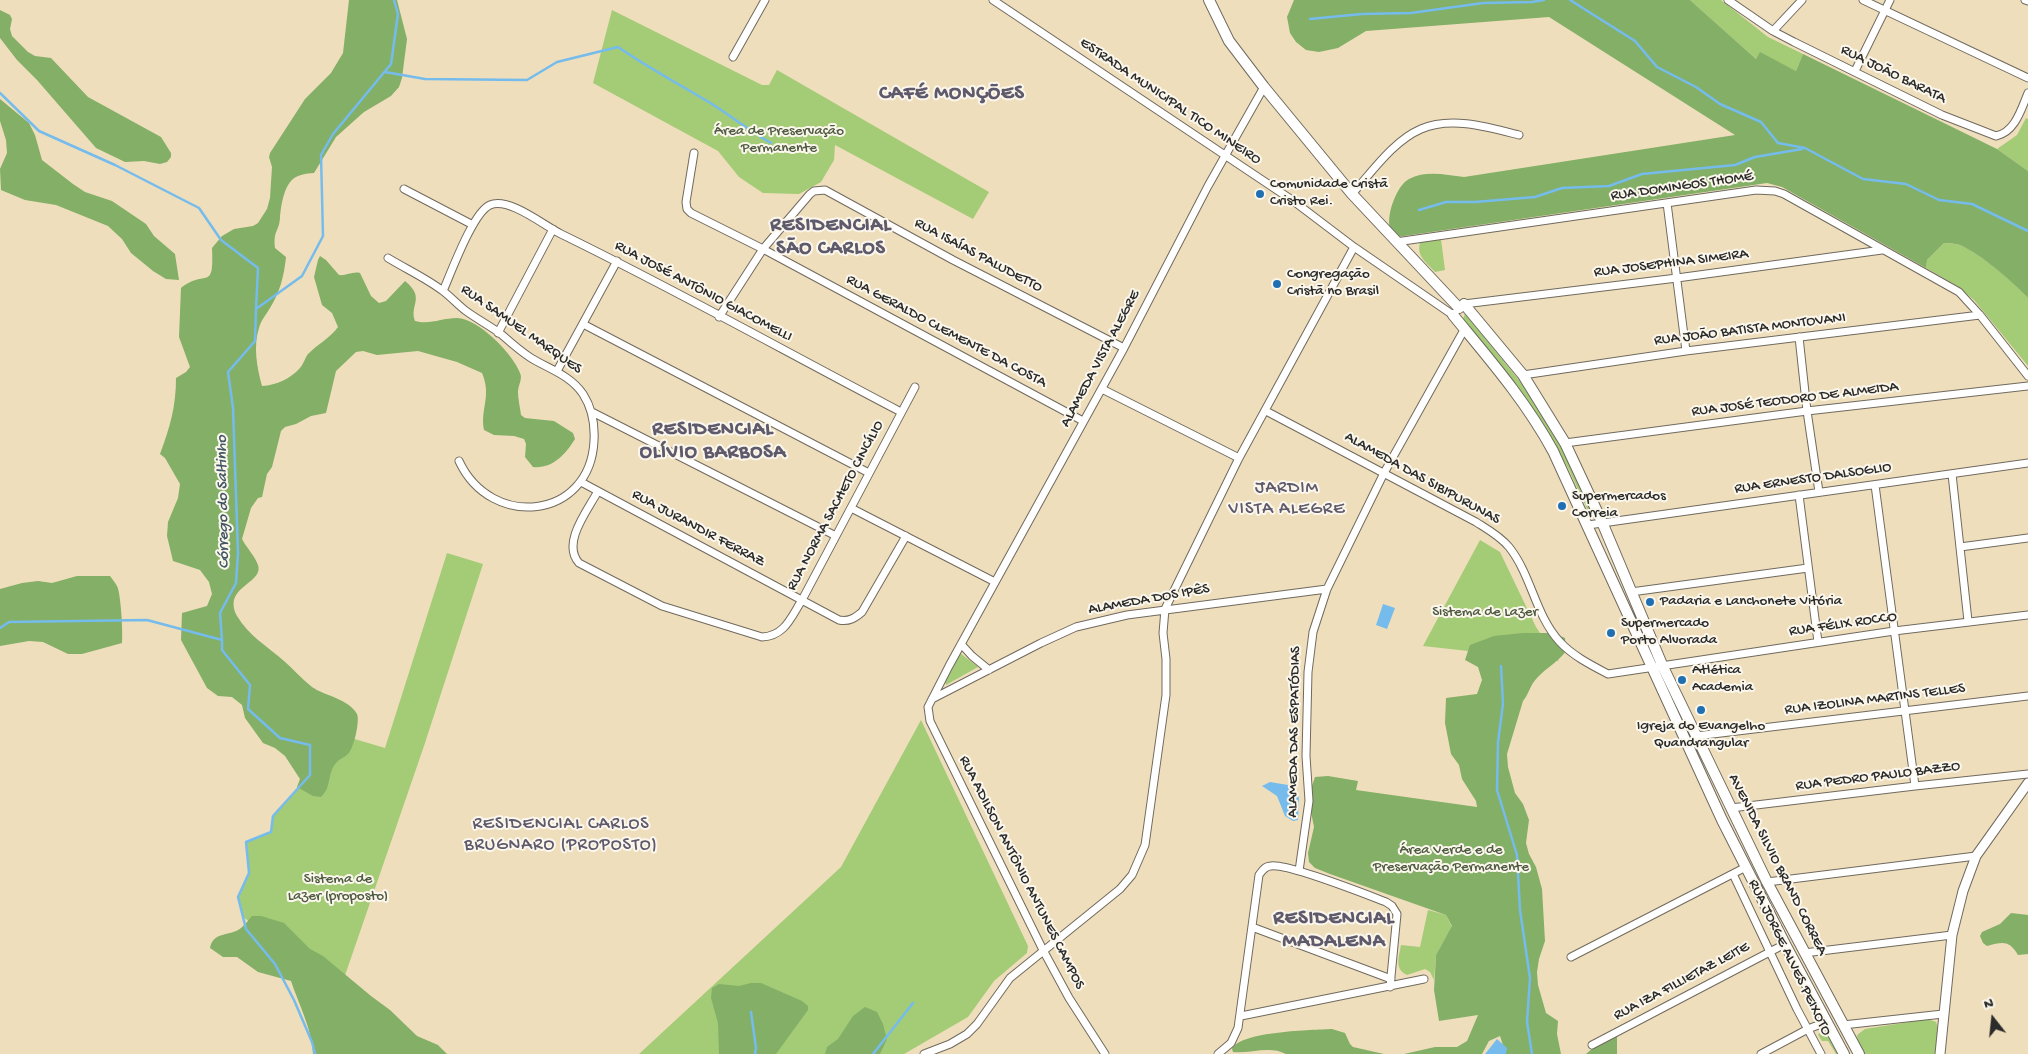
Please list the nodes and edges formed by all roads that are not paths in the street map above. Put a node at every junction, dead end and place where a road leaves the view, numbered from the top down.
1 (765, 0) edge
2 (993, 0) edge
3 (1209, 0) edge
4 (1728, 0) edge
5 (1802, 0) edge
6 (1864, 0) edge
7 (1890, 0) edge
8 (1884, 11) junction
9 (1773, 31) junction
10 (733, 57) dead end
11 (1855, 71) junction
12 (2028, 78) edge
13 (1264, 87) junction
14 (2028, 93) edge
15 (1519, 135) dead end
16 (694, 153) dead end
17 (1225, 156) junction
18 (404, 189) dead end
19 (1352, 194) junction
20 (1667, 204) junction
21 (473, 225) junction
22 (553, 229) junction
23 (1396, 242) junction
24 (1354, 247) junction
25 (762, 249) junction
26 (1882, 250) junction
27 (388, 258) dead end
28 (617, 261) junction
29 (1677, 278) junction
30 (443, 291) junction
31 (1459, 309) junction
32 (1980, 315) junction
33 (720, 317) junction
34 (583, 324) junction
35 (1464, 330) junction
36 (498, 333) junction
37 (1799, 337) junction
38 (1124, 348) junction
39 (1686, 351) junction
40 (557, 371) junction
41 (1523, 375) junction
42 (2028, 376) edge
43 (2028, 386) edge
44 (914, 387) dead end
45 (1102, 389) junction
46 (1266, 411) junction
47 (1807, 411) junction
48 (592, 412) junction
49 (901, 412) junction
50 (1083, 421) junction
51 (1565, 443) junction
52 (1239, 458) junction
53 (459, 461) dead end
54 (2028, 464) edge
55 (869, 473) junction
56 (1384, 473) junction
57 (1952, 474) junction
58 (581, 482) junction
59 (1875, 485) junction
60 (598, 492) junction
61 (1819, 492) junction
62 (1799, 495) junction
63 (851, 508) junction
64 (1602, 522) junction
65 (1588, 525) junction
66 (836, 536) junction
67 (906, 536) junction
68 (2028, 538) edge
69 (1960, 547) junction
70 (1808, 568) junction
71 (995, 582) junction
72 (1327, 589) junction
73 (1630, 592) junction
74 (802, 600) junction
75 (1165, 609) junction
76 (2028, 614) edge
77 (1968, 621) junction
78 (1894, 631) junction
79 (1818, 642) junction
80 (961, 644) junction
81 (1663, 667) junction
82 (1651, 669) junction
83 (989, 670) junction
84 (2028, 696) edge
85 (932, 699) junction
86 (1904, 710) junction
87 (1696, 736) junction
88 (2028, 774) edge
89 (2028, 782) edge
90 (1915, 786) junction
91 (1731, 808) junction
92 (1976, 856) junction
93 (1746, 868) junction
94 (1299, 871) junction
95 (1733, 874) junction
96 (1767, 882) junction
97 (1252, 927) junction
98 (1952, 935) junction
99 (1784, 944) junction
100 (1043, 950) junction
101 (1769, 952) junction
102 (1804, 953) junction
103 (1571, 957) dead end
104 (1391, 979) junction
105 (1424, 979) dead end
106 (1390, 987) junction
107 (1943, 1014) junction
108 (1240, 1016) junction
109 (1826, 1022) junction
110 (1843, 1025) junction
111 (1808, 1030) junction
112 (1592, 1045) dead end
113 (924, 1054) edge
114 (1105, 1054) edge
115 (1218, 1054) edge
116 (1761, 1054) edge
117 (1821, 1054) edge
118 (1844, 1054) edge
119 (1859, 1054) edge
120 (1940, 1054) edge

1 - 10 street
2 - 17 street, ESTRADA MUNICIPAL TICO MINEIRO
3 - 13 main road
4 - 9 street, RUA JOÃO BARATA
5 - 9 street
6 - 8 street
7 - 8 street
8 - 11 street
8 - 12 street
9 - 11 street, RUA JOÃO BARATA
11 - 14 street, RUA JOÃO BARATA
13 - 17 street, ALAMEDA VISTA ALEGRE
13 - 19 main road
15 - 19 street
16 - 25 street, RUA GERALDO CLEMENTE DA COSTA
17 - 24 street, ESTRADA MUNICIPAL TICO MINEIRO
17 - 38 street, ALAMEDA VISTA ALEGRE
18 - 21 street
19 - 23 main road
20 - 23 street, RUA DOMINGOS THOMÉ
20 - 26 street, RUA DOMINGOS THOMÉ
20 - 29 street
21 - 22 street, RUA JOSÉ ANTÔNIO GIACOMELLI
21 - 30 street
22 - 28 street, RUA JOSÉ ANTÔNIO GIACOMELLI
22 - 36 street
23 - 31 main road
24 - 31 street, ESTRADA MUNICIPAL TICO MINEIRO
24 - 46 street
25 - 33 street
25 - 38 street, RUA ISAÍAS PALUDETTO
25 - 50 street, RUA GERALDO CLEMENTE DA COSTA
26 - 29 street, RUA JOSEPHINA SIMEIRA
26 - 32 street, RUA DOMINGOS THOMÉ
27 - 30 street, RUA SAMUEL MARQUES
28 - 33 street, RUA JOSÉ ANTÔNIO GIACOMELLI
28 - 34 street
29 - 31 street, RUA JOSEPHINA SIMEIRA
29 - 39 street
30 - 36 street, RUA SAMUEL MARQUES
31 - 35 main road, AVENIDA SILVIO BRAND CORREA
31 - 41 main road, AVENIDA SILVIO BRAND CORREA
32 - 37 street, RUA JOÃO BATISTA MONTOVANI
32 - 42 street, RUA DOMINGOS THOMÉ
33 - 49 street, RUA JOSÉ ANTÔNIO GIACOMELLI
34 - 40 street
34 - 55 street
35 - 56 street, ALAMEDA DAS ESPATÓDIAS
35 - 65 main road, AVENIDA SILVIO BRAND CORREA
36 - 40 street, RUA SAMUEL MARQUES
37 - 39 street, RUA JOÃO BATISTA MONTOVANI
37 - 47 street
38 - 45 street, ALAMEDA VISTA ALEGRE
39 - 41 street, RUA JOÃO BATISTA MONTOVANI
40 - 48 street, RUA SAMUEL MARQUES
41 - 51 main road, AVENIDA SILVIO BRAND CORREA
43 - 47 street, RUA JOSÉ TEODORO DE ALMEIDA
44 - 49 street, RUA NORMA SACHETO CINCÍLIO
45 - 50 street, ALAMEDA VISTA ALEGRE
45 - 52 street
46 - 52 street
46 - 56 street, ALAMEDA DAS SIBIPURUNAS
47 - 51 street, RUA JOSÉ TEODORO DE ALMEIDA
47 - 61 street
48 - 58 street, RUA SAMUEL MARQUES
48 - 66 street
49 - 55 street, RUA NORMA SACHETO CINCÍLIO
50 - 71 street, ALAMEDA VISTA ALEGRE
51 - 64 main road, AVENIDA SILVIO BRAND CORREA
52 - 75 street
53 - 58 street, RUA SAMUEL MARQUES
54 - 57 street, RUA ERNESTO DALSOGLIO
55 - 63 street, RUA NORMA SACHETO CINCÍLIO
56 - 72 street, ALAMEDA DAS ESPATÓDIAS
56 - 82 street, ALAMEDA DAS SIBIPURUNAS
57 - 59 street, RUA ERNESTO DALSOGLIO
57 - 69 street
58 - 60 street, RUA JURANDIR FERRAZ
59 - 61 street, RUA ERNESTO DALSOGLIO
59 - 78 street
60 - 74 street, RUA JURANDIR FERRAZ
60 - 74 street, RUA NORMA SACHETO CINCÍLIO
61 - 62 street, RUA ERNESTO DALSOGLIO
62 - 64 street, RUA ERNESTO DALSOGLIO
62 - 70 street
63 - 66 street, RUA NORMA SACHETO CINCÍLIO
63 - 67 street
64 - 65 street
64 - 73 main road, AVENIDA SILVIO BRAND CORREA
65 - 82 main road, AVENIDA SILVIO BRAND CORREA
66 - 74 street, RUA NORMA SACHETO CINCÍLIO
67 - 71 street
67 - 74 street, RUA JURANDIR FERRAZ
68 - 69 street
69 - 77 street
70 - 73 street
70 - 79 street
71 - 80 street, ALAMEDA VISTA ALEGRE
72 - 75 street, ALAMEDA DOS IPÊS
72 - 94 street, ALAMEDA DAS ESPATÓDIAS
73 - 81 main road, AVENIDA SILVIO BRAND CORREA
75 - 83 street, ALAMEDA DOS IPÊS
75 - 100 street
76 - 77 street, RUA FÉLIX ROCCO
77 - 78 street, RUA FÉLIX ROCCO
78 - 79 street, RUA FÉLIX ROCCO
78 - 86 street
79 - 81 street, RUA FÉLIX ROCCO
80 - 83 street
80 - 85 street, ALAMEDA VISTA ALEGRE
81 - 82 street, ALAMEDA DAS SIBIPURUNAS
81 - 87 main road, AVENIDA SILVIO BRAND CORREA
82 - 93 main road, AVENIDA SILVIO BRAND CORREA
83 - 85 street, ALAMEDA DOS IPÊS
84 - 86 street, RUA IZOLINA MARTINS TELLES
85 - 100 street, RUA ADILSON ANTÔNIO ANTUNES CAMPOS
86 - 87 street, RUA IZOLINA MARTINS TELLES
86 - 90 street
87 - 91 main road, AVENIDA SILVIO BRAND CORREA
88 - 90 street, RUA PEDRO PAULO BAZZO
89 - 92 street
90 - 91 street, RUA PEDRO PAULO BAZZO
91 - 96 main road, AVENIDA SILVIO BRAND CORREA
92 - 96 street
92 - 98 street
93 - 95 street
93 - 99 main road, AVENIDA SILVIO BRAND CORREA
94 - 97 street
94 - 104 street
95 - 101 street, RUA JORGE ALVES PEIXOTO
95 - 103 street
96 - 102 main road, AVENIDA SILVIO BRAND CORREA
97 - 104 street
97 - 108 street
98 - 102 street
98 - 107 street
99 - 101 street, RUA IZA FILLIETAZ LEITE
99 - 109 main road, AVENIDA SILVIO BRAND CORREA
100 - 113 street
100 - 114 street, RUA ADILSON ANTÔNIO ANTUNES CAMPOS
101 - 111 street, RUA JORGE ALVES PEIXOTO
101 - 112 street, RUA IZA FILLIETAZ LEITE
102 - 110 main road, AVENIDA SILVIO BRAND CORREA
104 - 106 street
105 - 106 street
106 - 108 street
107 - 110 street
107 - 120 street
108 - 115 street
109 - 111 street
109 - 118 main road, AVENIDA SILVIO BRAND CORREA
110 - 119 main road, AVENIDA SILVIO BRAND CORREA
111 - 116 street
111 - 117 street, RUA JORGE ALVES PEIXOTO

